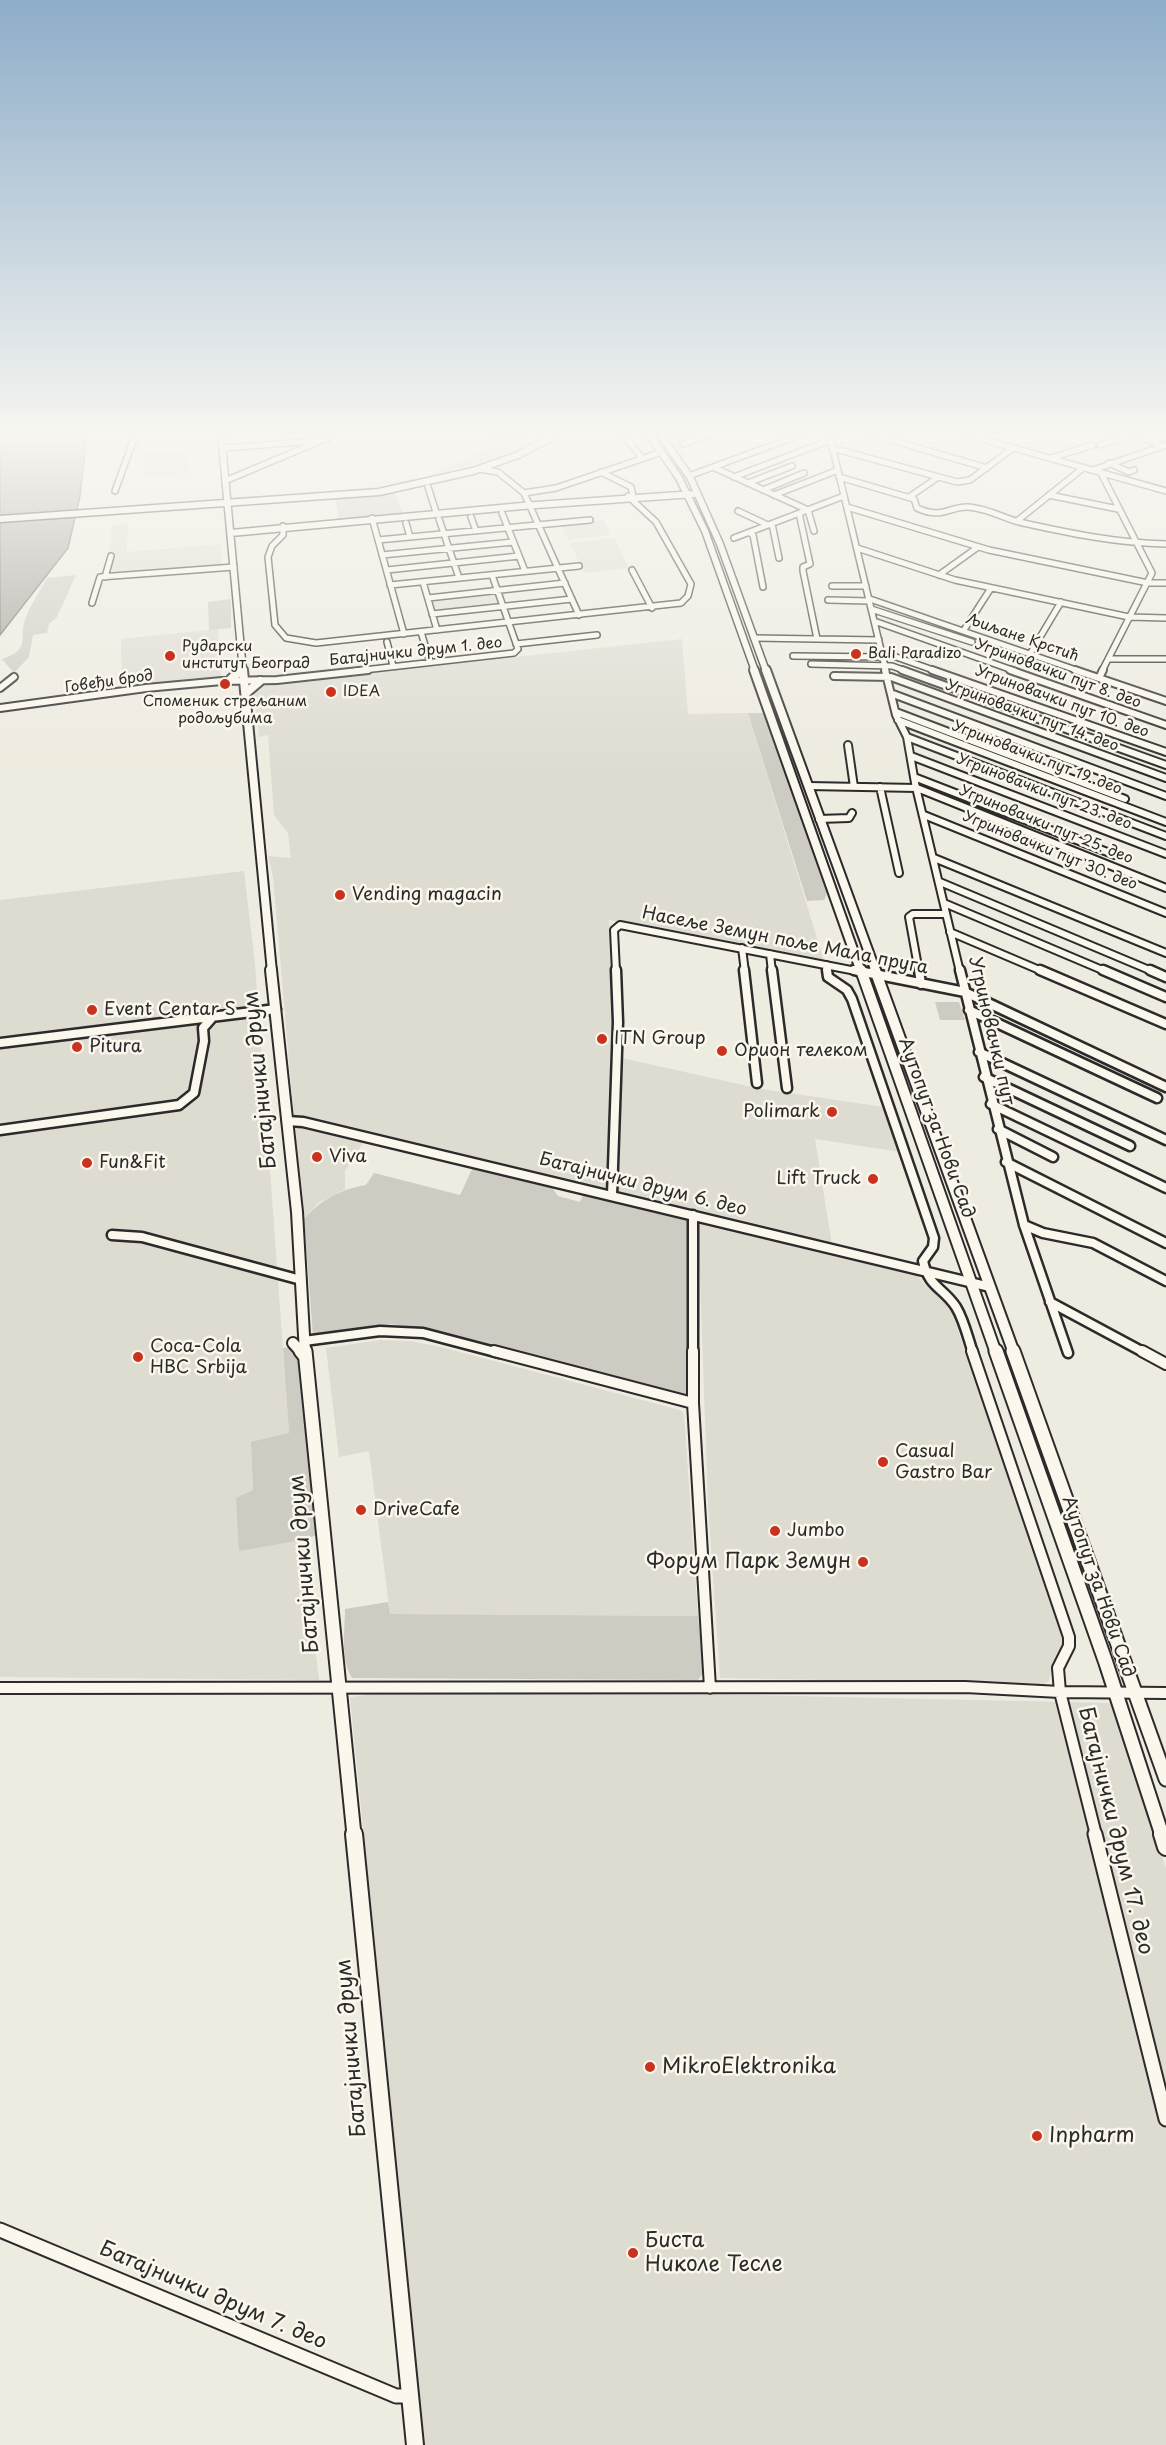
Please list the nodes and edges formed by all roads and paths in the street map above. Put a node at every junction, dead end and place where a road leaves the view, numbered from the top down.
1 (232, 547) edge
2 (272, 547) edge
3 (380, 547) edge
4 (459, 547) edge
5 (515, 547) edge
6 (549, 547) edge
7 (670, 547) edge
8 (709, 547) edge
9 (719, 547) edge
10 (755, 547) edge
11 (776, 547) edge
12 (806, 547) edge
13 (978, 547) joint
14 (1139, 547) edge
15 (449, 548) junction
16 (857, 548) joint
17 (382, 555) junction
18 (111, 556) dead end
19 (519, 556) junction
20 (779, 558) dead end
21 (1042, 561) junction
22 (454, 562) junction
23 (579, 566) dead end
24 (234, 567) junction
25 (558, 568) junction
26 (387, 570) junction
27 (632, 570) dead end
28 (1036, 571) dead end
29 (525, 572) junction
30 (492, 575) junction
31 (939, 575) junction
32 (105, 577) junction
33 (459, 578) junction
34 (423, 582) junction
35 (1148, 583) junction
36 (1166, 583) edge
37 (565, 584) junction
38 (390, 585) junction
39 (832, 586) dead end
40 (866, 586) junction
41 (763, 587) dead end
42 (991, 588) junction
43 (497, 590) junction
44 (428, 598) junction
45 (572, 599) junction
46 (828, 600) dead end
47 (870, 600) junction
48 (1060, 602) junction
49 (92, 603) dead end
50 (503, 606) junction
51 (652, 608) junction
52 (871, 609) junction
53 (432, 614) junction
54 (579, 615) junction
55 (1129, 617) junction
56 (1166, 618) edge
57 (874, 621) junction
58 (508, 622) junction
59 (437, 630) junction
60 (964, 630) junction
61 (421, 632) junction
62 (404, 634) junction
63 (597, 635) dead end
64 (754, 638) junction
65 (817, 639) junction
66 (879, 640) junction
67 (387, 642) dead end
68 (972, 642) dead end
69 (516, 644) junction
70 (882, 654) junction
71 (1030, 654) junction
72 (793, 656) dead end
73 (1109, 658) junction
74 (1166, 658) edge
75 (430, 663) junction
76 (811, 664) dead end
77 (885, 664) junction
78 (393, 666) junction
79 (242, 669) junction
80 (834, 676) dead end
81 (889, 676) junction
82 (14, 677) dead end
83 (1099, 678) junction
84 (231, 679) junction
85 (244, 680) junction
86 (258, 680) junction
87 (222, 681) junction
88 (0, 688) edge
89 (246, 693) junction
90 (893, 694) junction
91 (1166, 701) edge
92 (0, 708) edge
93 (896, 712) junction
94 (898, 720) junction
95 (1166, 725) edge
96 (907, 737) junction
97 (848, 744) dead end
98 (1166, 752) edge
99 (911, 756) junction
100 (1166, 765) edge
101 (1108, 773) junction
102 (914, 777) junction
103 (1166, 778) edge
104 (807, 786) junction
105 (854, 787) junction
106 (1095, 787) junction
107 (880, 788) junction
108 (916, 788) junction
109 (1166, 796) edge
110 (1125, 799) dead end
111 (852, 813) dead end
112 (924, 815) junction
113 (819, 819) junction
114 (1166, 822) edge
115 (1166, 836) edge
116 (1166, 854) edge
117 (1114, 855) dead end
118 (934, 858) junction
119 (899, 873) dead end
120 (940, 882) junction
121 (1166, 888) edge
122 (945, 903) junction
123 (1166, 913) edge
124 (946, 914) junction
125 (950, 932) junction
126 (742, 948) junction
127 (1166, 953) edge
128 (771, 954) junction
129 (827, 965) junction
130 (861, 972) junction
131 (877, 975) junction
132 (1166, 977) edge
133 (921, 984) junction
134 (965, 992) junction
135 (1166, 997) edge
136 (276, 1009) junction
137 (969, 1010) junction
138 (211, 1019) junction
139 (1166, 1024) edge
140 (0, 1044) edge
141 (979, 1052) junction
142 (984, 1077) junction
143 (757, 1083) dead end
144 (1166, 1087) edge
145 (787, 1088) dead end
146 (1157, 1098) dead end
147 (992, 1104) junction
148 (287, 1121) junction
149 (998, 1129) junction
150 (0, 1130) edge
151 (1166, 1140) edge
152 (1130, 1146) dead end
153 (1053, 1157) dead end
154 (1006, 1162) junction
155 (1166, 1188) edge
156 (612, 1195) junction
157 (693, 1215) junction
158 (1024, 1225) junction
159 (111, 1235) dead end
160 (1166, 1243) edge
161 (925, 1271) junction
162 (301, 1280) junction
163 (1166, 1281) edge
164 (971, 1282) junction
165 (990, 1287) junction
166 (1050, 1302) junction
167 (299, 1342) junction
168 (1068, 1353) dead end
169 (1166, 1364) edge
170 (693, 1403) junction
171 (0, 1688) edge
172 (710, 1688) junction
173 (340, 1689) junction
174 (1060, 1692) junction
175 (1115, 1692) junction
176 (1137, 1692) junction
177 (1166, 1693) edge
178 (1166, 1779) edge
179 (1166, 1847) edge
180 (1166, 2119) edge
181 (0, 2230) edge
182 (410, 2396) junction
183 (415, 2445) edge

1 - 24 main road, Батајнички друм
2 - 62 street
3 - 17 street
4 - 15 street
5 - 19 street
6 - 25 street
7 - 51 street
8 - 130 main road, Аутопут за Нови Сад
9 - 64 main road, Аутопут за Нови Сад
10 - 41 street
11 - 20 street
12 - 65 street
13 - 21 street
13 - 31 street
14 - 35 street
15 - 17 street
15 - 22 street
16 - 31 street
16 - 40 street, Угриновачки пут
17 - 26 street
18 - 32 street
19 - 22 street
19 - 29 street
21 - 28 street
21 - 35 street
22 - 26 street
22 - 33 street
23 - 25 street
24 - 32 street
24 - 79 main road, Батајнички друм
25 - 29 street
25 - 37 street
26 - 38 street
27 - 51 street
29 - 30 street
30 - 33 street
30 - 43 street
31 - 42 street
32 - 49 street
33 - 34 street
34 - 38 street
34 - 44 street
35 - 36 street
35 - 55 street
37 - 43 street
37 - 45 street
38 - 62 street
39 - 40 street
40 - 47 street, Угриновачки пут
42 - 48 street
42 - 60 street
43 - 44 street
43 - 50 street
44 - 53 street
45 - 50 street
45 - 54 street
46 - 47 street, Љиљане Крстић
47 - 52 street, Угриновачки пут
47 - 60 street, Љиљане Крстић
48 - 55 street
48 - 71 street
50 - 53 street
50 - 58 street
51 - 54 street
52 - 57 street, Угриновачки пут
52 - 68 street
53 - 59 street
54 - 58 street
55 - 56 street
55 - 73 street
57 - 66 street, Угриновачки пут
57 - 95 street, Угриновачки пут 8. део
58 - 59 street
58 - 69 street
59 - 61 street
60 - 71 street, Љиљане Крстић
61 - 62 street
61 - 75 street
63 - 69 street
64 - 65 street
64 - 104 main road, Аутопут за Нови Сад
65 - 66 street
66 - 70 street, Угриновачки пут
67 - 78 street
69 - 75 street, Батајнички друм 1. део
70 - 72 street, Угриновачки пут 10. део
70 - 77 street, Угриновачки пут
70 - 98 street, Угриновачки пут 10. део
71 - 83 street, Љиљане Крстић
73 - 74 street
73 - 83 street
75 - 78 street, Батајнички друм 1. део
76 - 77 street
77 - 81 street, Угриновачки пут
77 - 100 street
78 - 86 street, Батајнички друм 1. део
79 - 84 main road
79 - 85 main road, Батајнички друм
79 - 86 main road
80 - 81 street
81 - 90 street, Угриновачки пут
81 - 103 street, Угриновачки пут 14. део
82 - 88 street
83 - 91 street, Љиљане Крстић
84 - 85 street
84 - 87 street
85 - 86 street, Батајнички друм 1. део
85 - 87 street
85 - 89 main road, Батајнички друм
86 - 89 main road
87 - 92 street, Говеђи брод
89 - 136 main road, Батајнички друм
90 - 93 street, Угриновачки пут
90 - 101 street
93 - 94 street, Угриновачки пут
93 - 106 street
94 - 96 street, Угриновачки пут
94 - 114 street, Угриновачки пут 19. део
96 - 99 street, Угриновачки пут
96 - 115 street
97 - 105 street
99 - 102 street, Угриновачки пут
99 - 116 street, Угриновачки пут 23. део
101 - 106 street
101 - 109 street
102 - 108 street, Угриновачки пут
102 - 117 street
104 - 105 street
104 - 113 main road, Аутопут за Нови Сад
105 - 107 street
106 - 110 street
107 - 108 street
107 - 119 street
108 - 112 street, Угриновачки пут
108 - 121 street, Угриновачки пут 25. део
111 - 113 street
112 - 118 street, Угриновачки пут
112 - 123 street, Угриновачки пут 30. део
113 - 131 main road, Аутопут за Нови Сад
118 - 120 street, Угриновачки пут
118 - 127 street
120 - 122 street, Угриновачки пут
120 - 132 street
122 - 124 street, Угриновачки пут
122 - 135 street
124 - 125 street, Угриновачки пут
124 - 133 street
125 - 134 street, Угриновачки пут
125 - 139 street
126 - 128 street, Насеље Земун поље Мала пруга
126 - 143 street
126 - 156 street, Насеље Земун поље Мала пруга
128 - 129 street, Насеље Земун поље Мала пруга
128 - 145 street
129 - 130 street, Насеље Земун поље Мала пруга
129 - 161 street
130 - 131 street, Насеље Земун поље Мала пруга
130 - 164 main road, Аутопут за Нови Сад
131 - 133 street, Насеље Земун поље Мала пруга
131 - 165 main road, Аутопут за Нови Сад
133 - 134 street, Насеље Земун поље Мала пруга
134 - 137 street, Угриновачки пут
134 - 144 street, Насеље Земун поље Мала пруга
136 - 138 street
136 - 148 main road, Батајнички друм
137 - 141 street, Угриновачки пут
137 - 146 street
138 - 140 street
138 - 150 street
141 - 142 street, Угриновачки пут
141 - 151 street
142 - 147 street, Угриновачки пут
142 - 152 street
147 - 149 street, Угриновачки пут
147 - 155 street
148 - 156 street, Батајнички друм 6. део
148 - 162 main road, Батајнички друм
149 - 153 street
149 - 154 street, Угриновачки пут
154 - 158 street, Угриновачки пут
154 - 160 street
156 - 157 street, Батајнички друм 6. део
157 - 161 street, Батајнички друм 6. део
157 - 170 street
158 - 163 street
158 - 166 street, Угриновачки пут
159 - 162 street
161 - 164 street, Батајнички друм 6. део
161 - 174 street, Батајнички друм 17. део
162 - 167 main road, Батајнички друм
164 - 165 street, Батајнички друм 6. део
164 - 175 main road, Аутопут за Нови Сад
165 - 176 main road, Аутопут за Нови Сад
166 - 168 street, Угриновачки пут
166 - 169 street
167 - 170 street
167 - 173 main road, Батајнички друм
170 - 172 street
171 - 173 street
172 - 173 street
172 - 174 street
173 - 182 main road, Батајнички друм
174 - 175 street
174 - 180 street, Батајнички друм 17. део
175 - 176 street
175 - 179 main road, Аутопут за Нови Сад
176 - 177 street
176 - 178 main road, Аутопут за Нови Сад
181 - 182 street, Батајнички друм 7. део
182 - 183 main road, Батајнички друм

